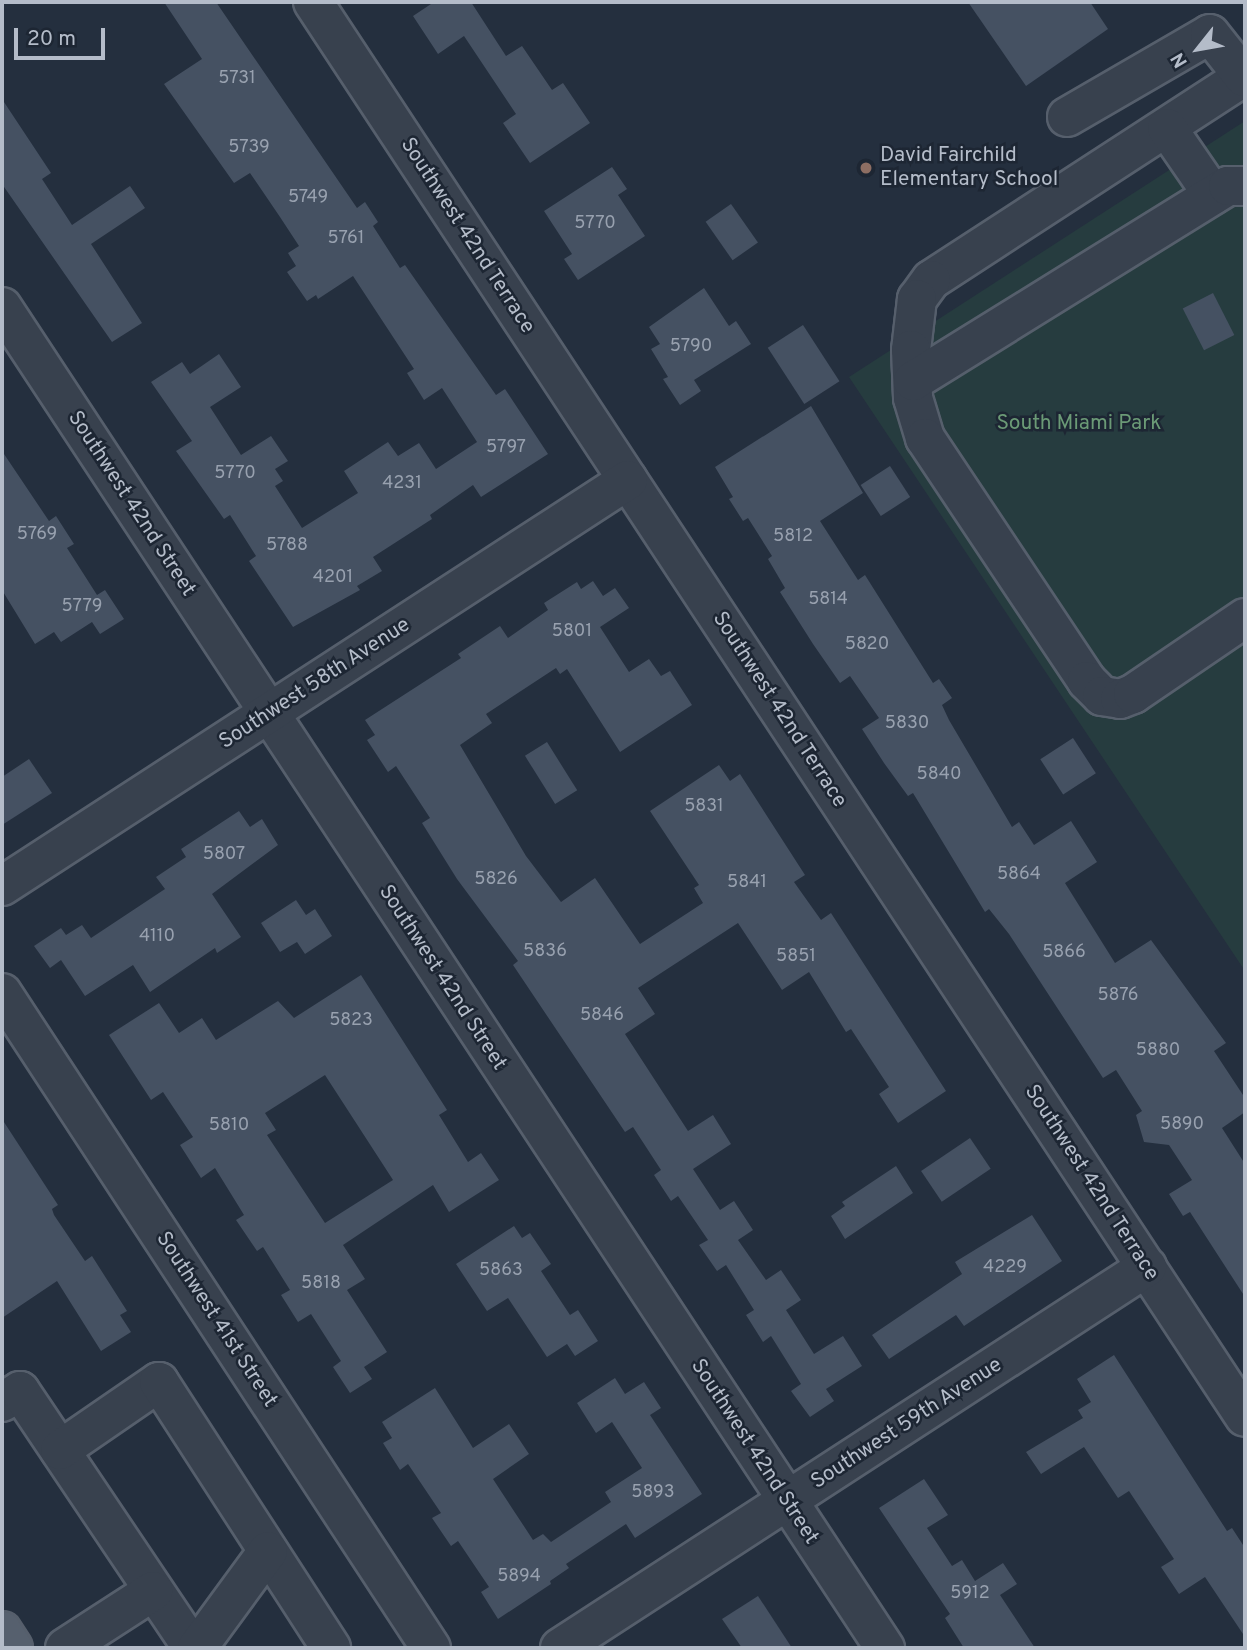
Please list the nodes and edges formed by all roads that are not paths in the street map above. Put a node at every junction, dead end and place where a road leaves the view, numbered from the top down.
1 (313, 2) edge
2 (1245, 76) edge
3 (1067, 117) dead end
4 (1167, 128) junction
5 (1229, 191) edge
6 (2, 307) edge
7 (912, 381) junction
8 (628, 480) junction
9 (1245, 618) edge
10 (268, 715) junction
11 (2, 886) edge
12 (2, 993) edge
13 (1147, 1267) junction
14 (2, 1402) edge
15 (1245, 1417) edge
16 (60, 1450) junction
17 (787, 1502) junction
18 (268, 1551) junction
19 (153, 1591) junction
20 (2, 1631) edge
21 (13, 1648) edge
22 (65, 1648) edge
23 (195, 1648) edge
24 (331, 1648) edge
25 (431, 1648) edge
26 (560, 1648) edge
27 (885, 1648) edge

1 - 8 street, Southwest 42nd Terrace
2 - 3 street
2 - 4 street
4 - 5 street
4 - 7 street
5 - 7 street
6 - 10 street, Southwest 42nd Street
7 - 9 street
8 - 10 street, Southwest 58th Avenue
8 - 13 street, Southwest 42nd Terrace
10 - 11 street, Southwest 58th Avenue
10 - 17 street, Southwest 42nd Street
12 - 25 street, Southwest 41st Street
13 - 15 street, Southwest 42nd Terrace
13 - 17 street, Southwest 59th Avenue
14 - 16 street
16 - 18 street
16 - 19 street
17 - 26 street, Southwest 59th Avenue
17 - 27 street, Southwest 42nd Street
18 - 23 street
18 - 24 street
19 - 22 street
19 - 23 street
20 - 21 main road

